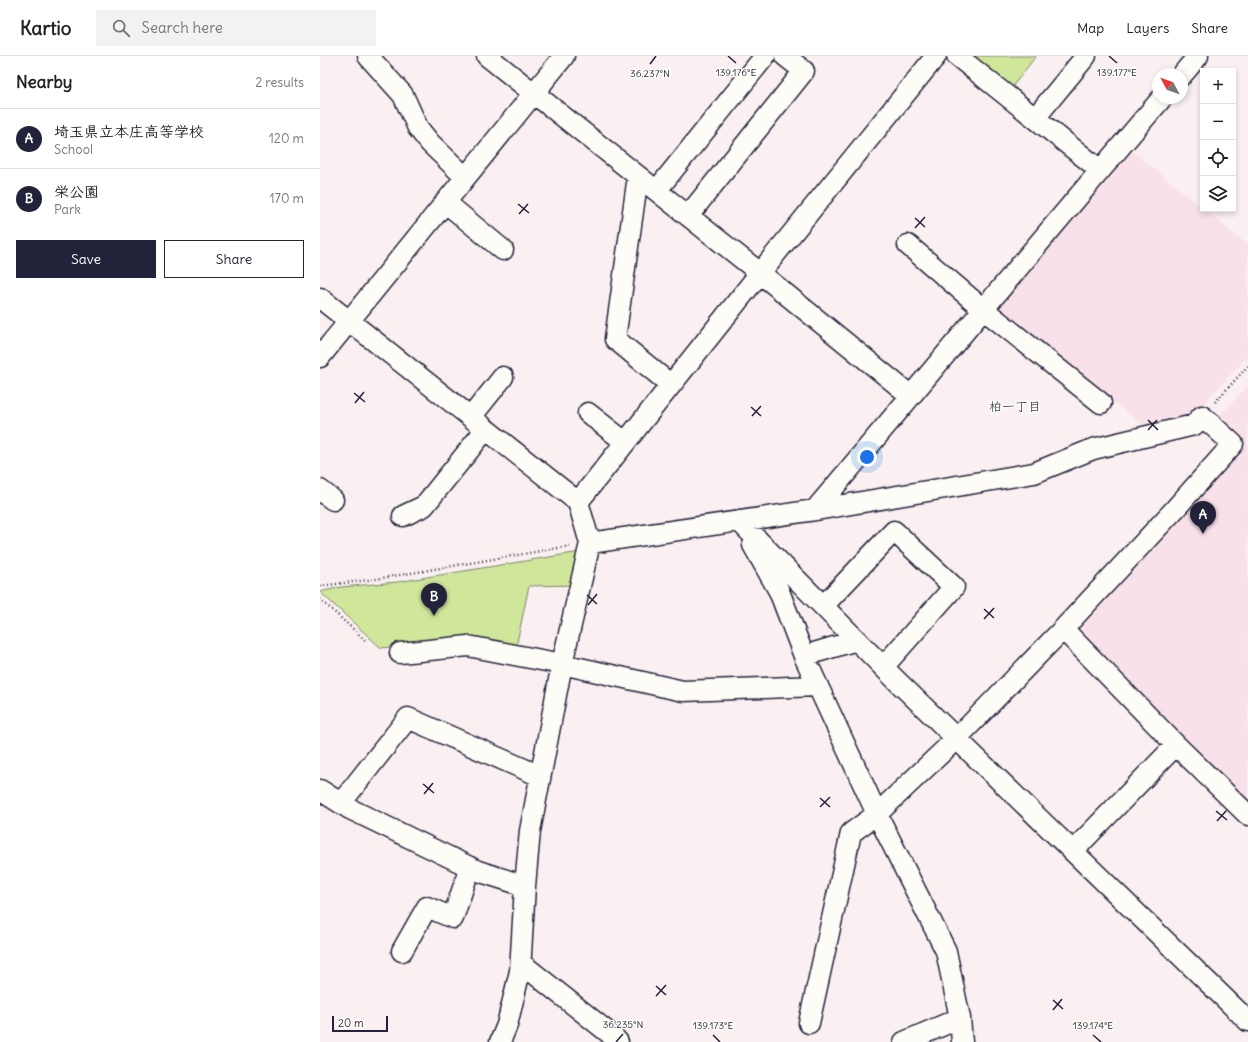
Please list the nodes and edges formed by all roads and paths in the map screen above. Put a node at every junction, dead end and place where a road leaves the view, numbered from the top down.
1 (368, 56) edge
2 (487, 56) edge
3 (564, 56) edge
4 (765, 56) edge
5 (785, 56) edge
6 (936, 56) edge
7 (957, 56) edge
8 (1086, 56) edge
9 (1198, 56) edge
10 (1188, 68) edge
11 (534, 93) junction
12 (1157, 104) edge
13 (1035, 118) junction
14 (1100, 170) junction
15 (638, 176) junction
16 (466, 177) junction
17 (657, 190) junction
18 (445, 202) junction
19 (688, 216) junction
20 (908, 245) dead end
21 (503, 250) dead end
22 (760, 273) junction
23 (320, 298) edge
24 (983, 309) junction
25 (349, 320) junction
26 (320, 357) edge
27 (1248, 366) edge
28 (503, 377) dead end
29 (671, 385) junction
30 (911, 396) junction
31 (1101, 403) dead end
32 (588, 413) dead end
33 (1202, 416) junction
34 (479, 423) junction
35 (625, 442) junction
36 (578, 502) junction
37 (815, 510) junction
38 (403, 516) dead end
39 (739, 521) junction
40 (590, 543) junction
41 (320, 586) edge
42 (320, 599) edge
43 (823, 606) junction
44 (1062, 630) junction
45 (365, 640) dead end
46 (857, 640) junction
47 (400, 653) dead end
48 (804, 656) junction
49 (562, 664) junction
50 (883, 667) junction
51 (818, 686) junction
52 (958, 738) junction
53 (1176, 745) junction
54 (540, 776) junction
55 (320, 790) edge
56 (341, 803) junction
57 (877, 814) junction
58 (1248, 815) edge
59 (1073, 851) junction
60 (470, 867) junction
61 (525, 886) junction
62 (402, 951) dead end
63 (521, 963) junction
64 (960, 1018) junction
65 (1248, 1021) edge
66 (809, 1023) dead end
67 (500, 1042) edge
68 (618, 1042) edge
69 (904, 1042) edge
70 (962, 1042) edge

1 - 16 street
2 - 11 street
3 - 11 street
4 - 17 street
5 - 19 street
6 - 22 street
7 - 13 street
8 - 13 street
9 - 10 street
11 - 15 street
11 - 16 street
12 - 14 street
13 - 14 street
14 - 24 street
15 - 17 street
15 - 29 street
16 - 18 street
17 - 19 street
18 - 21 street
18 - 25 street
19 - 22 street
20 - 24 street
22 - 29 street
22 - 30 street
23 - 25 street
24 - 30 street
24 - 31 street
25 - 26 street
25 - 34 street
27 - 33 path
28 - 34 street
29 - 35 street
30 - 37 street
32 - 35 street
33 - 37 street
33 - 44 street
34 - 36 street
34 - 38 street
35 - 36 street
36 - 40 street
37 - 39 street
39 - 40 street
39 - 43 street
39 - 48 street
40 - 41 path
40 - 49 street
42 - 45 path
43 - 46 street
43 - 50 street
44 - 52 street
44 - 53 street
46 - 48 street
46 - 50 street
47 - 49 street
48 - 51 street
49 - 51 street
49 - 54 street
50 - 52 street
51 - 57 street
52 - 57 street
52 - 59 street
53 - 58 street
53 - 59 street
54 - 56 street
54 - 61 street
55 - 56 street
56 - 60 street
57 - 64 street
57 - 66 street
59 - 65 street
60 - 61 street
60 - 62 street
61 - 63 street
63 - 67 street
63 - 68 street
64 - 69 street
64 - 70 street

